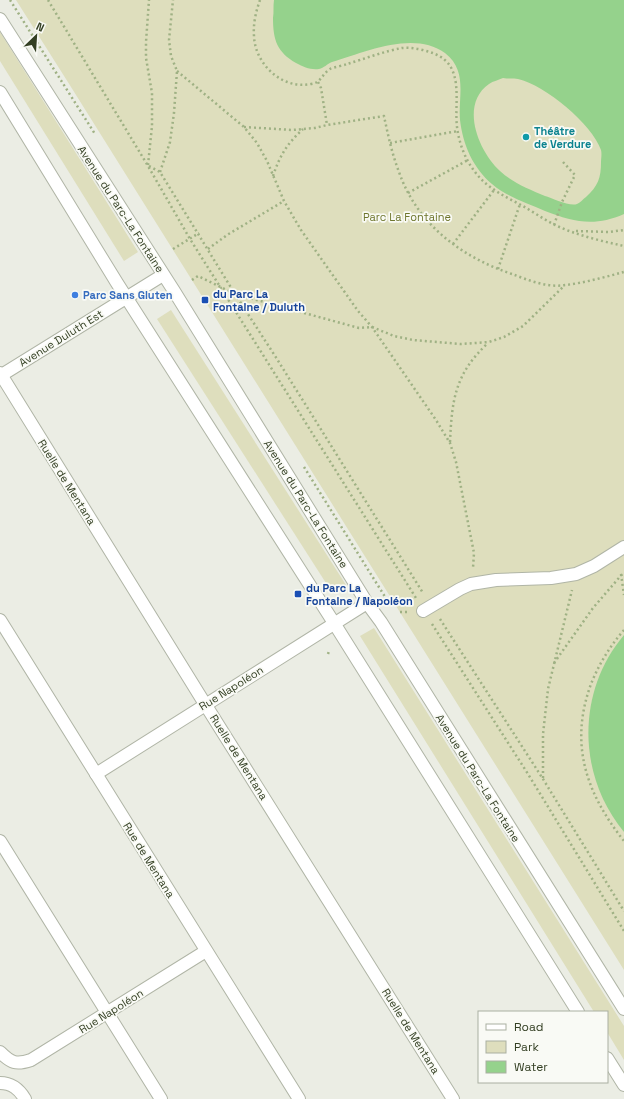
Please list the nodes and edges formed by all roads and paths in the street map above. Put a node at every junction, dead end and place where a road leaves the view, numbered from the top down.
1 (48, 0) edge
2 (149, 0) edge
3 (173, 0) edge
4 (260, 0) edge
5 (0, 19) edge
6 (177, 71) junction
7 (318, 82) junction
8 (0, 92) edge
9 (328, 125) junction
10 (244, 127) junction
11 (304, 129) junction
12 (458, 131) junction
13 (390, 143) junction
14 (468, 160) junction
15 (564, 162) dead end
16 (148, 166) junction
17 (160, 172) junction
18 (273, 176) junction
19 (494, 190) junction
20 (408, 193) junction
21 (284, 201) junction
22 (520, 204) junction
23 (554, 224) junction
24 (624, 230) edge
25 (572, 231) junction
26 (199, 233) junction
27 (190, 239) junction
28 (453, 244) junction
29 (624, 246) edge
30 (173, 249) dead end
31 (208, 249) junction
32 (498, 269) junction
33 (624, 272) edge
34 (163, 275) junction
35 (192, 280) dead end
36 (220, 286) junction
37 (564, 286) junction
38 (235, 294) junction
39 (126, 298) junction
40 (238, 315) dead end
41 (372, 327) junction
42 (489, 342) junction
43 (0, 375) edge
44 (450, 443) junction
45 (624, 547) edge
46 (623, 573) edge
47 (576, 574) junction
48 (471, 584) junction
49 (624, 595) edge
50 (367, 603) junction
51 (428, 609) junction
52 (0, 620) edge
53 (334, 624) junction
54 (624, 630) edge
55 (553, 665) junction
56 (205, 704) junction
57 (96, 774) junction
58 (543, 779) junction
59 (0, 841) edge
60 (624, 841) edge
61 (620, 904) junction
62 (624, 907) edge
63 (624, 911) edge
64 (206, 951) junction
65 (624, 1010) edge
66 (577, 1011) edge
67 (107, 1014) junction
68 (0, 1052) edge
69 (608, 1060) edge
70 (4, 1083) edge
71 (624, 1085) edge
72 (25, 1099) edge
73 (161, 1099) edge
74 (299, 1099) edge
75 (453, 1099) edge

1 - 16 path
2 - 16 path
3 - 6 path
4 - 7 path
5 - 34 street, Avenue du Parc-La Fontaine
6 - 10 path
6 - 17 path
7 - 9 path
7 - 12 path
8 - 39 street
9 - 11 path
9 - 13 path
10 - 11 path
10 - 18 path
11 - 18 path
12 - 13 path
12 - 14 path
13 - 20 path
14 - 19 path
14 - 20 path
15 - 23 path
16 - 17 path
16 - 27 path
17 - 26 path
18 - 21 path
19 - 22 path
19 - 28 path
20 - 28 path
21 - 31 path
21 - 41 path
22 - 23 path
22 - 32 path
23 - 25 path
24 - 25 path
25 - 29 path
26 - 27 path
26 - 31 path
27 - 30 path
27 - 36 path
28 - 32 path
31 - 38 path
32 - 37 path
33 - 37 path
34 - 39 street, Avenue Duluth Est
34 - 50 street, Avenue du Parc-La Fontaine
35 - 36 path
36 - 38 path
36 - 40 path
37 - 42 path
38 - 41 path
38 - 51 path
39 - 43 street, Avenue Duluth Est
39 - 53 street
41 - 42 path
41 - 44 path
42 - 44 path
43 - 56 street, Ruelle de Mentana
44 - 48 path
45 - 47 street
46 - 49 path
46 - 55 path
47 - 48 street
47 - 55 path
48 - 51 street
50 - 53 street, Rue Napoléon
50 - 65 street, Avenue du Parc-La Fontaine
51 - 58 path
52 - 57 street, Rue de Mentana
53 - 56 street, Rue Napoléon
53 - 66 street
54 - 60 path
55 - 58 path
56 - 57 street, Rue Napoléon
56 - 75 street, Ruelle de Mentana
57 - 64 street, Rue de Mentana
58 - 61 path
59 - 67 street
61 - 62 path
61 - 63 path
64 - 67 street, Rue Napoléon
64 - 74 street, Rue de Mentana
67 - 68 street, Rue Napoléon
67 - 73 street
69 - 71 street
70 - 72 street

